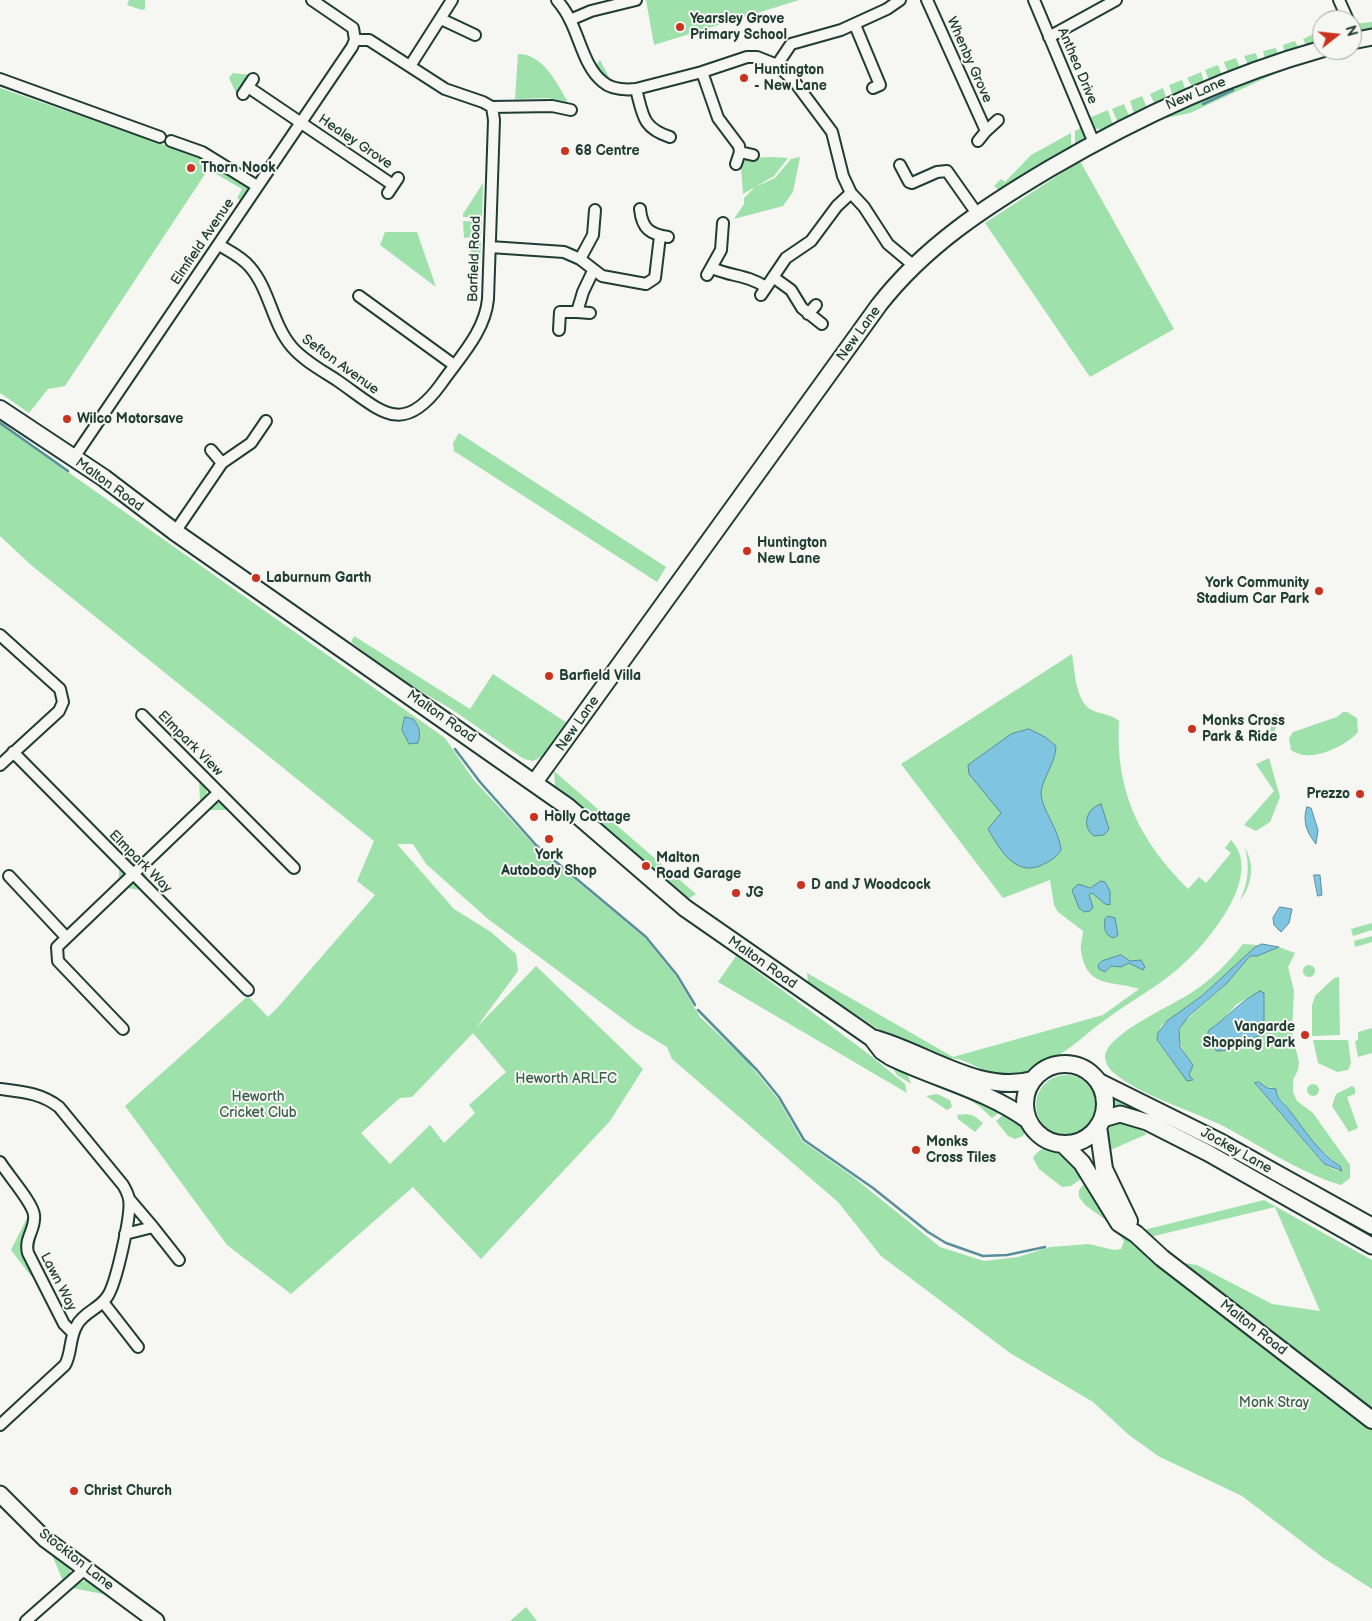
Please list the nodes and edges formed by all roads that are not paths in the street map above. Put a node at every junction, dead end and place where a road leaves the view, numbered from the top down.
1 (312, 0) edge
2 (452, 0) edge
3 (558, 0) edge
4 (636, 0) edge
5 (900, 0) edge
6 (927, 0) edge
7 (1034, 0) edge
8 (1116, 0) edge
9 (441, 20) junction
10 (570, 20) junction
11 (855, 24) junction
12 (476, 35) dead end
13 (1049, 36) junction
14 (355, 40) junction
15 (1312, 52) edge
16 (777, 65) junction
17 (410, 66) junction
18 (702, 72) junction
19 (0, 79) edge
20 (248, 87) dead end
21 (636, 89) junction
22 (879, 89) dead end
23 (492, 107) junction
24 (571, 110) dead end
25 (998, 120) dead end
26 (301, 122) junction
27 (986, 131) junction
28 (160, 137) dead end
29 (670, 137) dead end
30 (171, 141) dead end
31 (978, 141) dead end
32 (1094, 142) junction
33 (740, 152) junction
34 (752, 155) dead end
35 (736, 164) dead end
36 (900, 165) dead end
37 (393, 185) dead end
38 (257, 186) junction
39 (851, 193) junction
40 (595, 210) dead end
41 (640, 210) dead end
42 (978, 215) junction
43 (723, 223) dead end
44 (219, 245) junction
45 (490, 247) junction
46 (580, 259) junction
47 (913, 265) junction
48 (594, 271) junction
49 (773, 277) junction
50 (359, 296) dead end
51 (816, 305) dead end
52 (577, 312) junction
53 (590, 313) dead end
54 (808, 314) junction
55 (822, 324) dead end
56 (559, 330) dead end
57 (454, 365) junction
58 (0, 409) edge
59 (408, 414) joint
60 (266, 421) dead end
61 (212, 450) dead end
62 (73, 459) junction
63 (222, 463) junction
64 (174, 532) junction
65 (0, 635) edge
66 (142, 715) dead end
67 (13, 752) junction
68 (0, 765) edge
69 (534, 783) junction
70 (218, 793) junction
71 (294, 868) dead end
72 (132, 874) junction
73 (9, 876) dead end
74 (66, 937) junction
75 (248, 990) dead end
76 (123, 1029) dead end
77 (872, 1038) junction
78 (1033, 1080) junction
79 (1098, 1081) junction
80 (0, 1089) edge
81 (1028, 1120) junction
82 (1100, 1122) junction
83 (1063, 1144) junction
84 (0, 1162) edge
85 (130, 1200) junction
86 (1358, 1218) junction
87 (1372, 1226) edge
88 (153, 1227) junction
89 (125, 1234) junction
90 (1136, 1234) junction
91 (1372, 1236) edge
92 (1372, 1246) edge
93 (179, 1260) dead end
94 (103, 1302) junction
95 (73, 1332) junction
96 (138, 1347) dead end
97 (1372, 1420) edge
98 (0, 1425) edge
99 (2, 1500) edge
100 (85, 1569) junction
101 (29, 1620) edge
102 (156, 1621) edge

1 - 14 street
2 - 9 street
3 - 10 street
4 - 10 street
5 - 11 street
6 - 27 street, Whenby Grove
7 - 13 street, Anthea Drive
8 - 13 street
9 - 12 street
9 - 17 street
10 - 21 street
11 - 16 street
11 - 22 street
13 - 32 street, Anthea Drive
14 - 17 street
14 - 26 street, Elmfield Avenue
15 - 32 street, New Lane
16 - 18 street
16 - 39 street
17 - 23 street
18 - 21 street
18 - 33 street
19 - 28 street
20 - 26 street, Healey Grove
21 - 29 street
23 - 24 street
23 - 45 street, Barfield Road
25 - 27 street, Whenby Grove
26 - 37 street, Healey Grove
26 - 38 street, Elmfield Avenue
27 - 31 street, Whenby Grove
30 - 38 street
32 - 42 street, New Lane
33 - 34 street
33 - 35 street
36 - 42 street
38 - 44 street, Elmfield Avenue
39 - 47 street
39 - 49 street
40 - 46 street
41 - 48 street
42 - 47 street, New Lane
43 - 49 street
44 - 59 street, Sefton Avenue
44 - 62 street, Elmfield Avenue
45 - 46 street
45 - 57 street, Barfield Road
46 - 48 street
47 - 69 street, New Lane
48 - 52 street
49 - 54 street
50 - 57 street
51 - 54 street
52 - 53 street
52 - 56 street
54 - 55 street
57 - 59 street, Barfield Road
58 - 62 main road, Malton Road
60 - 63 street
61 - 63 street
62 - 64 main road, Malton Road
63 - 64 street
64 - 69 main road, Malton Road
65 - 67 street
66 - 70 street, Elmpark View
67 - 68 street
67 - 72 street, Elmpark Way
69 - 77 main road, Malton Road
70 - 71 street, Elmpark View
70 - 72 street, Elmpark View
72 - 74 street, Elmpark View
72 - 75 street, Elmpark Way
73 - 74 street
74 - 76 street
77 - 78 main road, Malton Road
77 - 81 main road, Malton Road
78 - 79 main road
78 - 81 main road
79 - 82 main road
79 - 86 street, Jockey Lane
80 - 85 street
81 - 83 main road
82 - 83 main road
82 - 90 main road, Malton Road
82 - 92 street, Jockey Lane
83 - 90 main road, Malton Road
84 - 95 street, Lawn Way
85 - 88 street
85 - 89 street
86 - 87 street, Jockey Lane
86 - 91 street
88 - 89 street
88 - 93 street
89 - 94 street
90 - 97 main road, Malton Road
94 - 95 street
94 - 96 street
95 - 98 street
99 - 100 street, Stockton Lane
100 - 101 street
100 - 102 street, Stockton Lane

